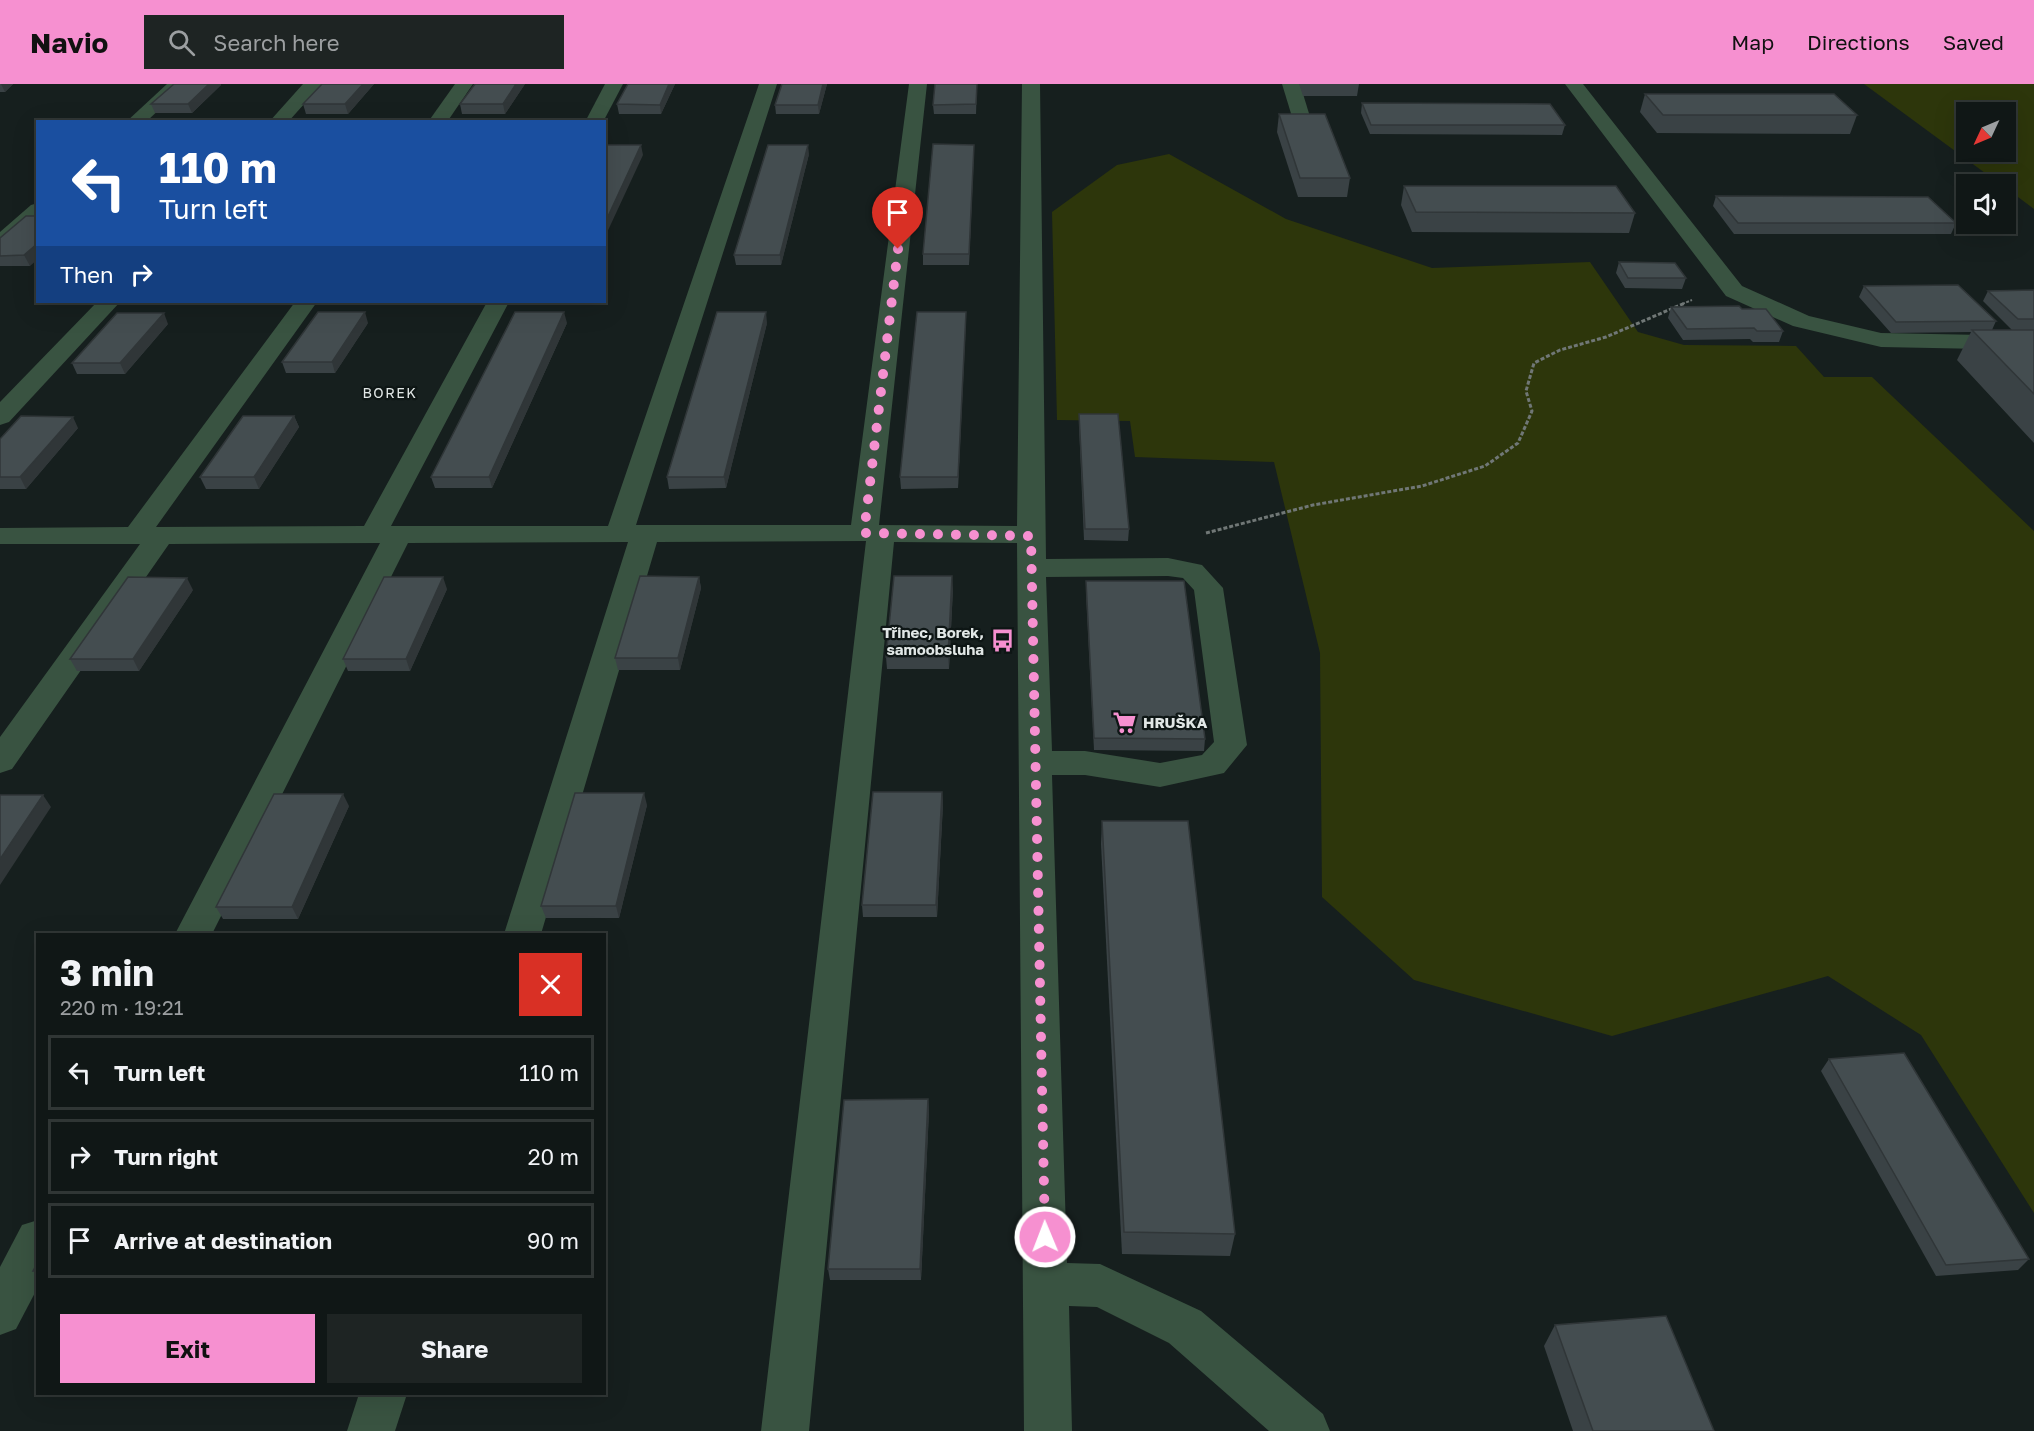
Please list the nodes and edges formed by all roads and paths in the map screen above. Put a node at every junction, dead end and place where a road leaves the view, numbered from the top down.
1 (177, 84) edge
2 (313, 84) edge
3 (464, 84) edge
4 (614, 84) edge
5 (768, 84) edge
6 (918, 84) edge
7 (1031, 84) edge
8 (1291, 84) edge
9 (1574, 84) edge
10 (137, 120) edge
11 (280, 120) edge
12 (438, 120) edge
13 (595, 120) edge
14 (1302, 120) edge
15 (36, 211) edge
16 (0, 243) edge
17 (1734, 291) junction
18 (108, 303) edge
19 (305, 303) edge
20 (498, 303) edge
21 (2034, 343) edge
22 (0, 417) edge
23 (872, 533) junction
24 (632, 534) junction
25 (1203, 534) dead end
26 (148, 535) junction
27 (386, 535) junction
28 (0, 536) edge
29 (1031, 536) junction
30 (1032, 568) junction
31 (0, 761) edge
32 (1037, 763) junction
33 (194, 933) edge
34 (523, 933) edge
35 (36, 1244) edge
36 (1046, 1284) junction
37 (0, 1313) edge
38 (383, 1395) edge
39 (371, 1431) edge
40 (785, 1431) edge
41 (1048, 1431) edge
42 (1306, 1431) edge

1 - 10 street
2 - 11 street
3 - 12 street
4 - 13 street
5 - 24 street
6 - 23 street
7 - 29 street
8 - 14 street
9 - 17 street
15 - 16 street
17 - 21 street
17 - 25 path
18 - 22 street
19 - 26 street
20 - 27 street
23 - 24 street
23 - 29 street
23 - 40 street
24 - 27 street
24 - 34 street
26 - 27 street
26 - 28 street
26 - 31 street
27 - 33 street
29 - 30 street
30 - 32 street
30 - 32 street
32 - 36 street
35 - 37 street
36 - 41 street
36 - 42 street
38 - 39 street

